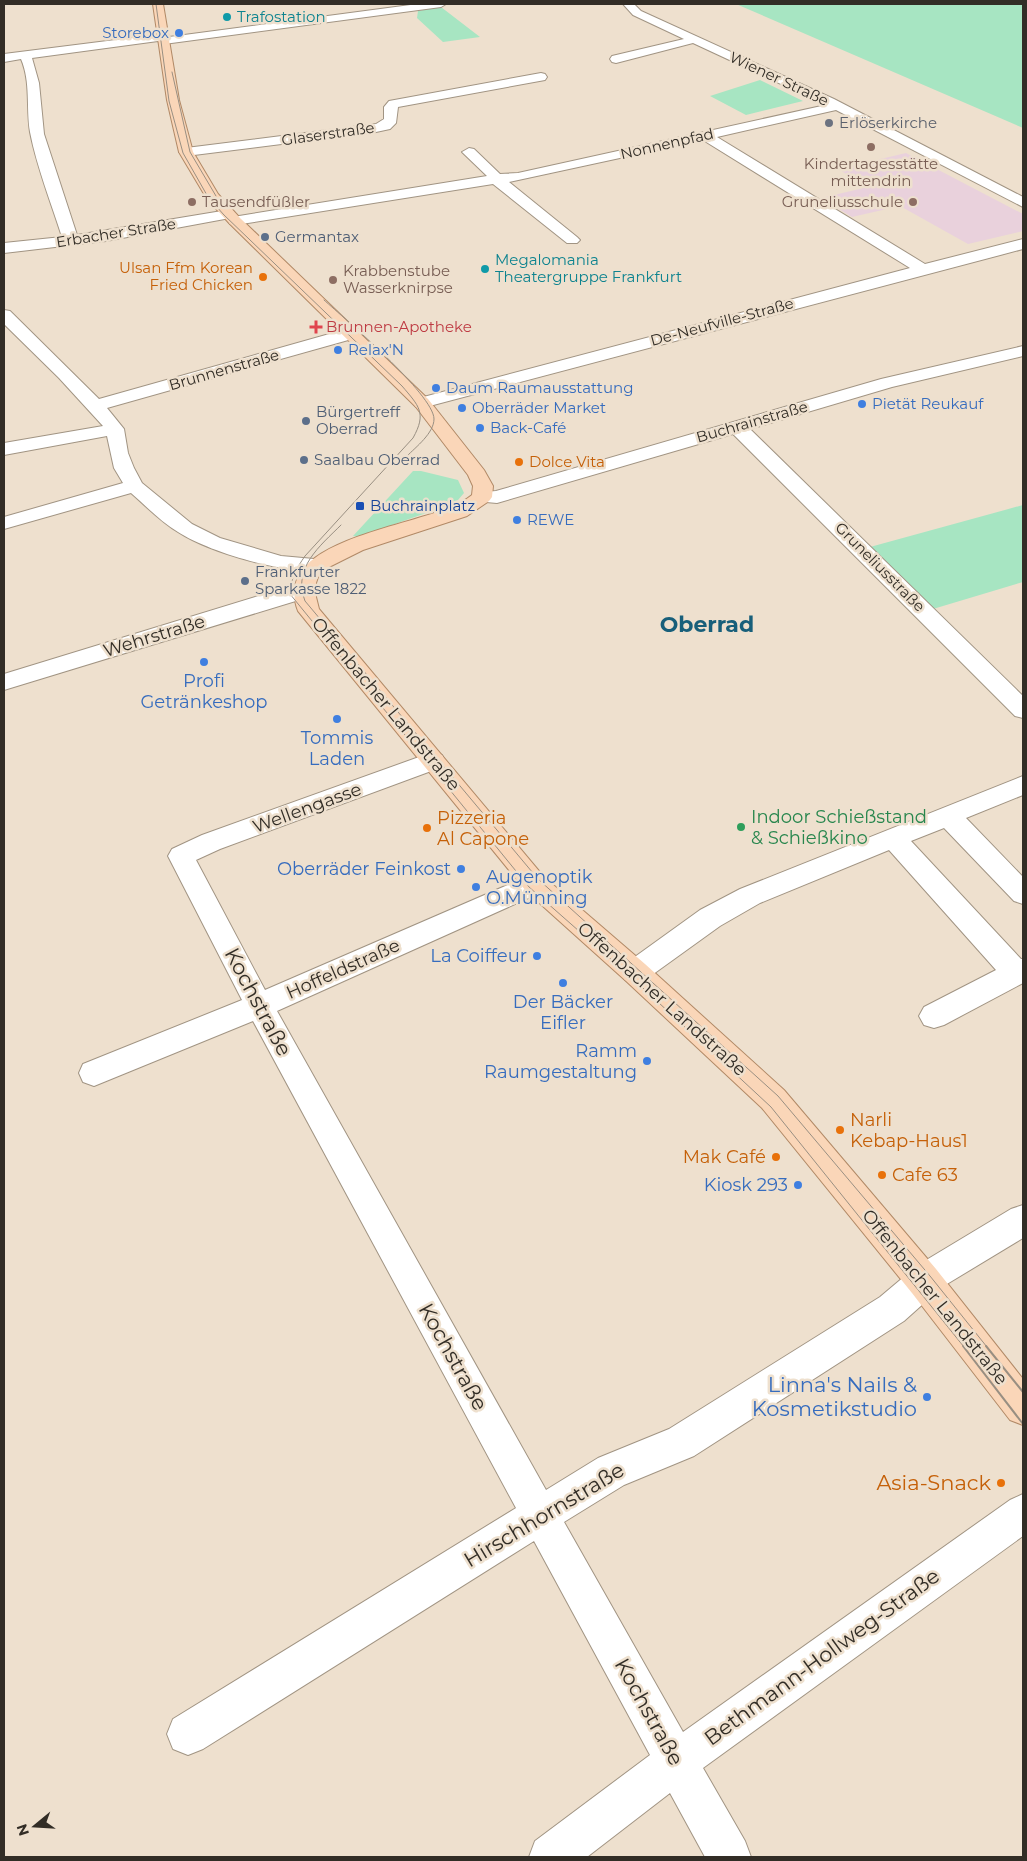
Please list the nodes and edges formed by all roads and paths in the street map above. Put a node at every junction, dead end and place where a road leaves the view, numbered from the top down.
1 (158, 4) edge
2 (441, 4) edge
3 (628, 4) edge
4 (164, 39) junction
5 (693, 40) junction
6 (25, 55) junction
7 (4, 58) edge
8 (616, 59) dead end
9 (541, 77) dead end
10 (837, 106) junction
11 (706, 136) junction
12 (186, 152) junction
13 (469, 152) dead end
14 (496, 179) junction
15 (1023, 203) edge
16 (232, 218) junction
17 (71, 240) junction
18 (572, 240) dead end
19 (1023, 244) edge
20 (4, 248) edge
21 (923, 268) junction
22 (4, 315) edge
23 (353, 333) junction
24 (1023, 352) edge
25 (95, 406) junction
26 (426, 408) junction
27 (736, 426) junction
28 (115, 429) junction
29 (4, 449) edge
30 (134, 486) junction
31 (482, 497) junction
32 (4, 523) edge
33 (318, 564) junction
34 (304, 591) junction
35 (4, 682) edge
36 (1023, 710) edge
37 (433, 761) junction
38 (1023, 784) edge
39 (948, 816) junction
40 (893, 838) junction
41 (181, 856) joint
42 (535, 884) junction
43 (1023, 894) edge
44 (635, 972) junction
45 (1020, 972) edge
46 (259, 1006) junction
47 (934, 1016) dead end
48 (94, 1073) dead end
49 (1023, 1220) edge
50 (924, 1281) junction
51 (1023, 1408) edge
52 (1023, 1513) edge
53 (540, 1515) junction
54 (188, 1734) dead end
55 (676, 1762) junction
56 (551, 1857) edge
57 (729, 1857) edge

1 - 4 main road
2 - 4 street
3 - 5 street, Wiener Straße
4 - 6 street
4 - 12 main road
5 - 8 street
5 - 10 street, Wiener Straße
6 - 7 street
6 - 17 street
9 - 12 street, Glaserstraße
10 - 11 street, Nonnenpfad
10 - 15 street, Wiener Straße
11 - 14 street, Nonnenpfad
11 - 21 street
12 - 16 main road
13 - 14 street
14 - 16 street, Nonnenpfad
14 - 18 street
16 - 17 street, Erbacher Straße
16 - 23 main road
17 - 20 street, Erbacher Straße
19 - 21 street, De-Neufville-Straße
21 - 26 street, De-Neufville-Straße
22 - 25 street
23 - 25 street, Brunnenstraße
23 - 26 main road
24 - 27 street, Buchrainstraße
25 - 28 street
26 - 31 main road
27 - 31 street, Buchrainstraße
27 - 36 street, Gruneliusstraße
28 - 29 street
28 - 30 street
30 - 32 street
30 - 33 street
31 - 33 main road
33 - 34 main road
34 - 35 street, Wehrstraße
34 - 37 main road, Offenbacher Landstraße
37 - 41 street, Wellengasse
37 - 42 main road, Offenbacher Landstraße
38 - 39 street
39 - 40 street
39 - 43 street
40 - 44 street
40 - 45 street
41 - 46 street, Kochstraße
42 - 44 main road, Offenbacher Landstraße
42 - 46 street, Hoffeldstraße
44 - 50 main road, Offenbacher Landstraße
45 - 47 street
46 - 48 street, Hoffeldstraße
46 - 53 street, Kochstraße
49 - 50 street, Hirschhornstraße
50 - 51 main road, Offenbacher Landstraße
50 - 53 street, Hirschhornstraße
52 - 55 street, Bethmann-Hollweg-Straße
53 - 54 street, Hirschhornstraße
53 - 55 street, Kochstraße
55 - 56 street, Bethmann-Hollweg-Straße
55 - 57 street, Kochstraße

